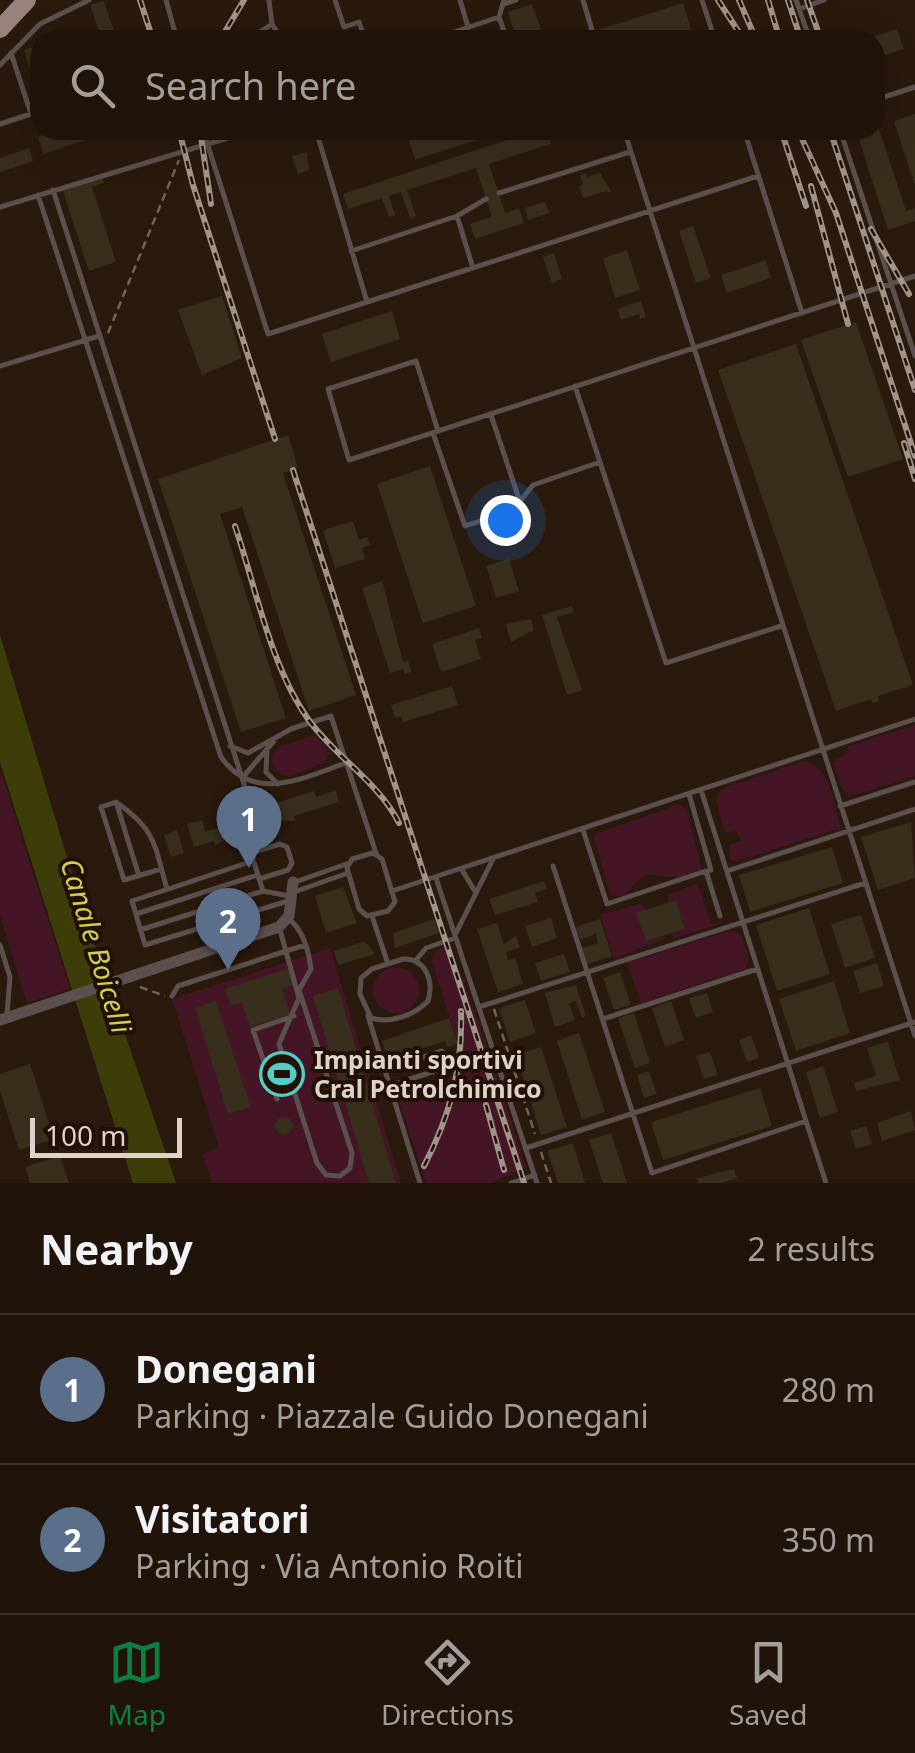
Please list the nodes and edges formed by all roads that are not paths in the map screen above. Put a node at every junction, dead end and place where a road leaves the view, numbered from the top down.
1 (27, 0) edge
2 (89, 0) edge
3 (166, 0) edge
4 (270, 0) edge
5 (335, 0) edge
6 (460, 0) edge
7 (516, 0) edge
8 (583, 0) edge
9 (702, 0) edge
10 (796, 0) edge
11 (824, 0) edge
12 (504, 2) edge
13 (800, 9) junction
14 (499, 17) junction
15 (272, 24) junction
16 (468, 28) junction
17 (0, 29) edge
18 (34, 30) edge
19 (174, 30) edge
20 (263, 30) edge
21 (276, 30) edge
22 (362, 30) edge
23 (462, 30) edge
24 (504, 30) edge
25 (593, 30) edge
26 (711, 30) edge
27 (807, 30) edge
28 (30, 34) edge
29 (10, 53) junction
30 (0, 66) edge
31 (915, 87) edge
32 (885, 97) edge
33 (30, 111) edge
34 (30, 114) edge
35 (0, 124) edge
36 (206, 140) edge
37 (220, 140) edge
38 (319, 140) edge
39 (627, 140) edge
40 (747, 140) edge
41 (843, 140) edge
42 (207, 144) junction
43 (631, 152) junction
44 (758, 176) junction
45 (54, 190) junction
46 (499, 194) dead end
47 (38, 195) junction
48 (486, 199) dead end
49 (0, 207) edge
50 (650, 211) junction
51 (457, 216) junction
52 (352, 251) junction
53 (473, 268) junction
54 (915, 276) edge
55 (892, 284) junction
56 (367, 302) junction
57 (802, 313) junction
58 (99, 336) junction
59 (85, 340) junction
60 (693, 348) junction
61 (915, 356) edge
62 (0, 366) edge
63 (575, 386) junction
64 (490, 414) junction
65 (435, 432) junction
66 (600, 462) junction
67 (520, 502) junction
68 (781, 626) junction
69 (915, 719) edge
70 (280, 736) junction
71 (228, 744) junction
72 (271, 744) junction
73 (821, 750) junction
74 (346, 764) junction
75 (242, 778) junction
76 (915, 782) edge
77 (285, 784) junction
78 (701, 790) junction
79 (689, 794) junction
80 (116, 802) junction
81 (840, 806) junction
82 (915, 809) edge
83 (582, 830) junction
84 (848, 831) junction
85 (260, 837) dead end
86 (376, 853) junction
87 (493, 859) junction
88 (254, 861) junction
89 (348, 863) junction
90 (552, 866) dead end
91 (161, 867) junction
92 (462, 869) junction
93 (727, 871) junction
94 (706, 872) junction
95 (348, 873) junction
96 (139, 876) junction
97 (258, 877) junction
98 (436, 878) junction
99 (865, 882) junction
100 (167, 889) junction
101 (263, 891) junction
102 (392, 892) junction
103 (292, 893) junction
104 (476, 893) junction
105 (136, 914) junction
106 (372, 916) junction
107 (720, 916) dead end
108 (743, 922) junction
109 (279, 925) junction
110 (140, 930) junction
111 (455, 936) junction
112 (0, 945) edge
113 (305, 945) junction
114 (287, 951) junction
115 (416, 960) junction
116 (3, 964) edge
117 (388, 964) junction
118 (758, 969) junction
119 (588, 972) junction
120 (299, 990) junction
121 (4, 993) edge
122 (172, 996) road end
123 (479, 1007) junction
124 (295, 1015) junction
125 (368, 1016) junction
126 (4, 1018) edge
127 (603, 1019) junction
128 (913, 1022) edge
129 (915, 1036) edge
130 (788, 1063) junction
131 (383, 1070) junction
132 (388, 1086) junction
133 (276, 1099) dead end
134 (633, 1114) junction
135 (806, 1121) junction
136 (526, 1148) junction
137 (536, 1179) edge
138 (420, 1183) edge
139 (512, 1183) edge
140 (826, 1183) edge

1 - 17 main road
2 - 18 lane
3 - 19 lane
4 - 15 lane
5 - 22 lane
6 - 16 lane
7 - 12 lane
8 - 25 lane
9 - 26 lane
10 - 13 lane
11 - 13 lane
12 - 14 lane
13 - 27 lane
14 - 16 lane
14 - 24 lane
15 - 20 lane
15 - 21 lane
16 - 23 lane
28 - 29 lane
29 - 30 lane
29 - 33 lane
31 - 32 lane
34 - 35 lane
36 - 42 lane
37 - 42 lane
38 - 52 lane
39 - 43 lane
40 - 44 lane
41 - 55 lane
42 - 45 lane
42 - 56 lane
43 - 46 lane
43 - 50 lane
44 - 50 lane
44 - 57 lane
45 - 47 lane
45 - 58 lane
47 - 49 lane
47 - 59 lane
48 - 51 lane
50 - 53 lane
50 - 60 lane
51 - 52 lane
51 - 53 lane
52 - 56 lane
53 - 56 lane
54 - 55 lane
55 - 57 lane
55 - 61 lane
57 - 60 lane
58 - 59 lane
58 - 71 lane
59 - 62 lane
59 - 75 lane
60 - 63 lane
60 - 68 lane
63 - 64 lane
63 - 66 lane
64 - 65 lane
64 - 67 lane
65 - 65 lane
65 - 67 lane
66 - 67 lane
66 - 68 lane
68 - 73 lane
69 - 73 lane
70 - 71 lane
70 - 72 lane
70 - 74 lane
71 - 75 lane
72 - 75 lane
72 - 77 lane
73 - 78 lane
73 - 81 lane
74 - 77 lane
74 - 86 lane
75 - 77 lane
75 - 85 lane
76 - 81 lane
78 - 79 lane
78 - 93 lane
79 - 83 lane
79 - 94 lane
80 - 91 lane
80 - 96 lane
80 - 96 lane
81 - 84 lane
82 - 84 lane
83 - 87 lane
83 - 94 lane
84 - 93 lane
84 - 99 lane
86 - 89 lane
86 - 102 lane
87 - 92 lane
87 - 104 lane
88 - 97 lane
88 - 97 lane
88 - 100 lane
89 - 95 lane
89 - 103 lane
90 - 119 lane
91 - 96 lane
91 - 100 lane
92 - 98 lane
92 - 104 lane
93 - 108 lane
94 - 107 lane
95 - 103 lane
95 - 106 lane
97 - 101 lane
97 - 105 lane
98 - 102 lane
98 - 111 lane
99 - 108 lane
99 - 128 lane
100 - 105 lane
101 - 103 lane
101 - 110 lane
102 - 106 lane
103 - 109 street
103 - 110 lane
104 - 111 lane
105 - 110 lane
106 - 117 lane
108 - 118 lane
108 - 119 lane
109 - 113 lane
109 - 114 lane
109 - 126 street
111 - 115 lane
111 - 123 lane
112 - 116 lane
113 - 114 lane
113 - 120 lane
114 - 120 lane
114 - 122 lane
115 - 117 lane
115 - 125 lane
116 - 121 lane
117 - 125 lane
118 - 127 lane
118 - 130 lane
119 - 123 lane
119 - 127 lane
120 - 124 lane
120 - 124 lane
121 - 126 lane
123 - 136 lane
124 - 133 lane
125 - 131 lane
127 - 134 lane
128 - 129 lane
128 - 130 lane
130 - 134 lane
130 - 135 lane
131 - 132 lane
131 - 132 lane
132 - 138 lane
134 - 135 lane
134 - 136 lane
135 - 140 lane
136 - 137 lane
137 - 139 lane

